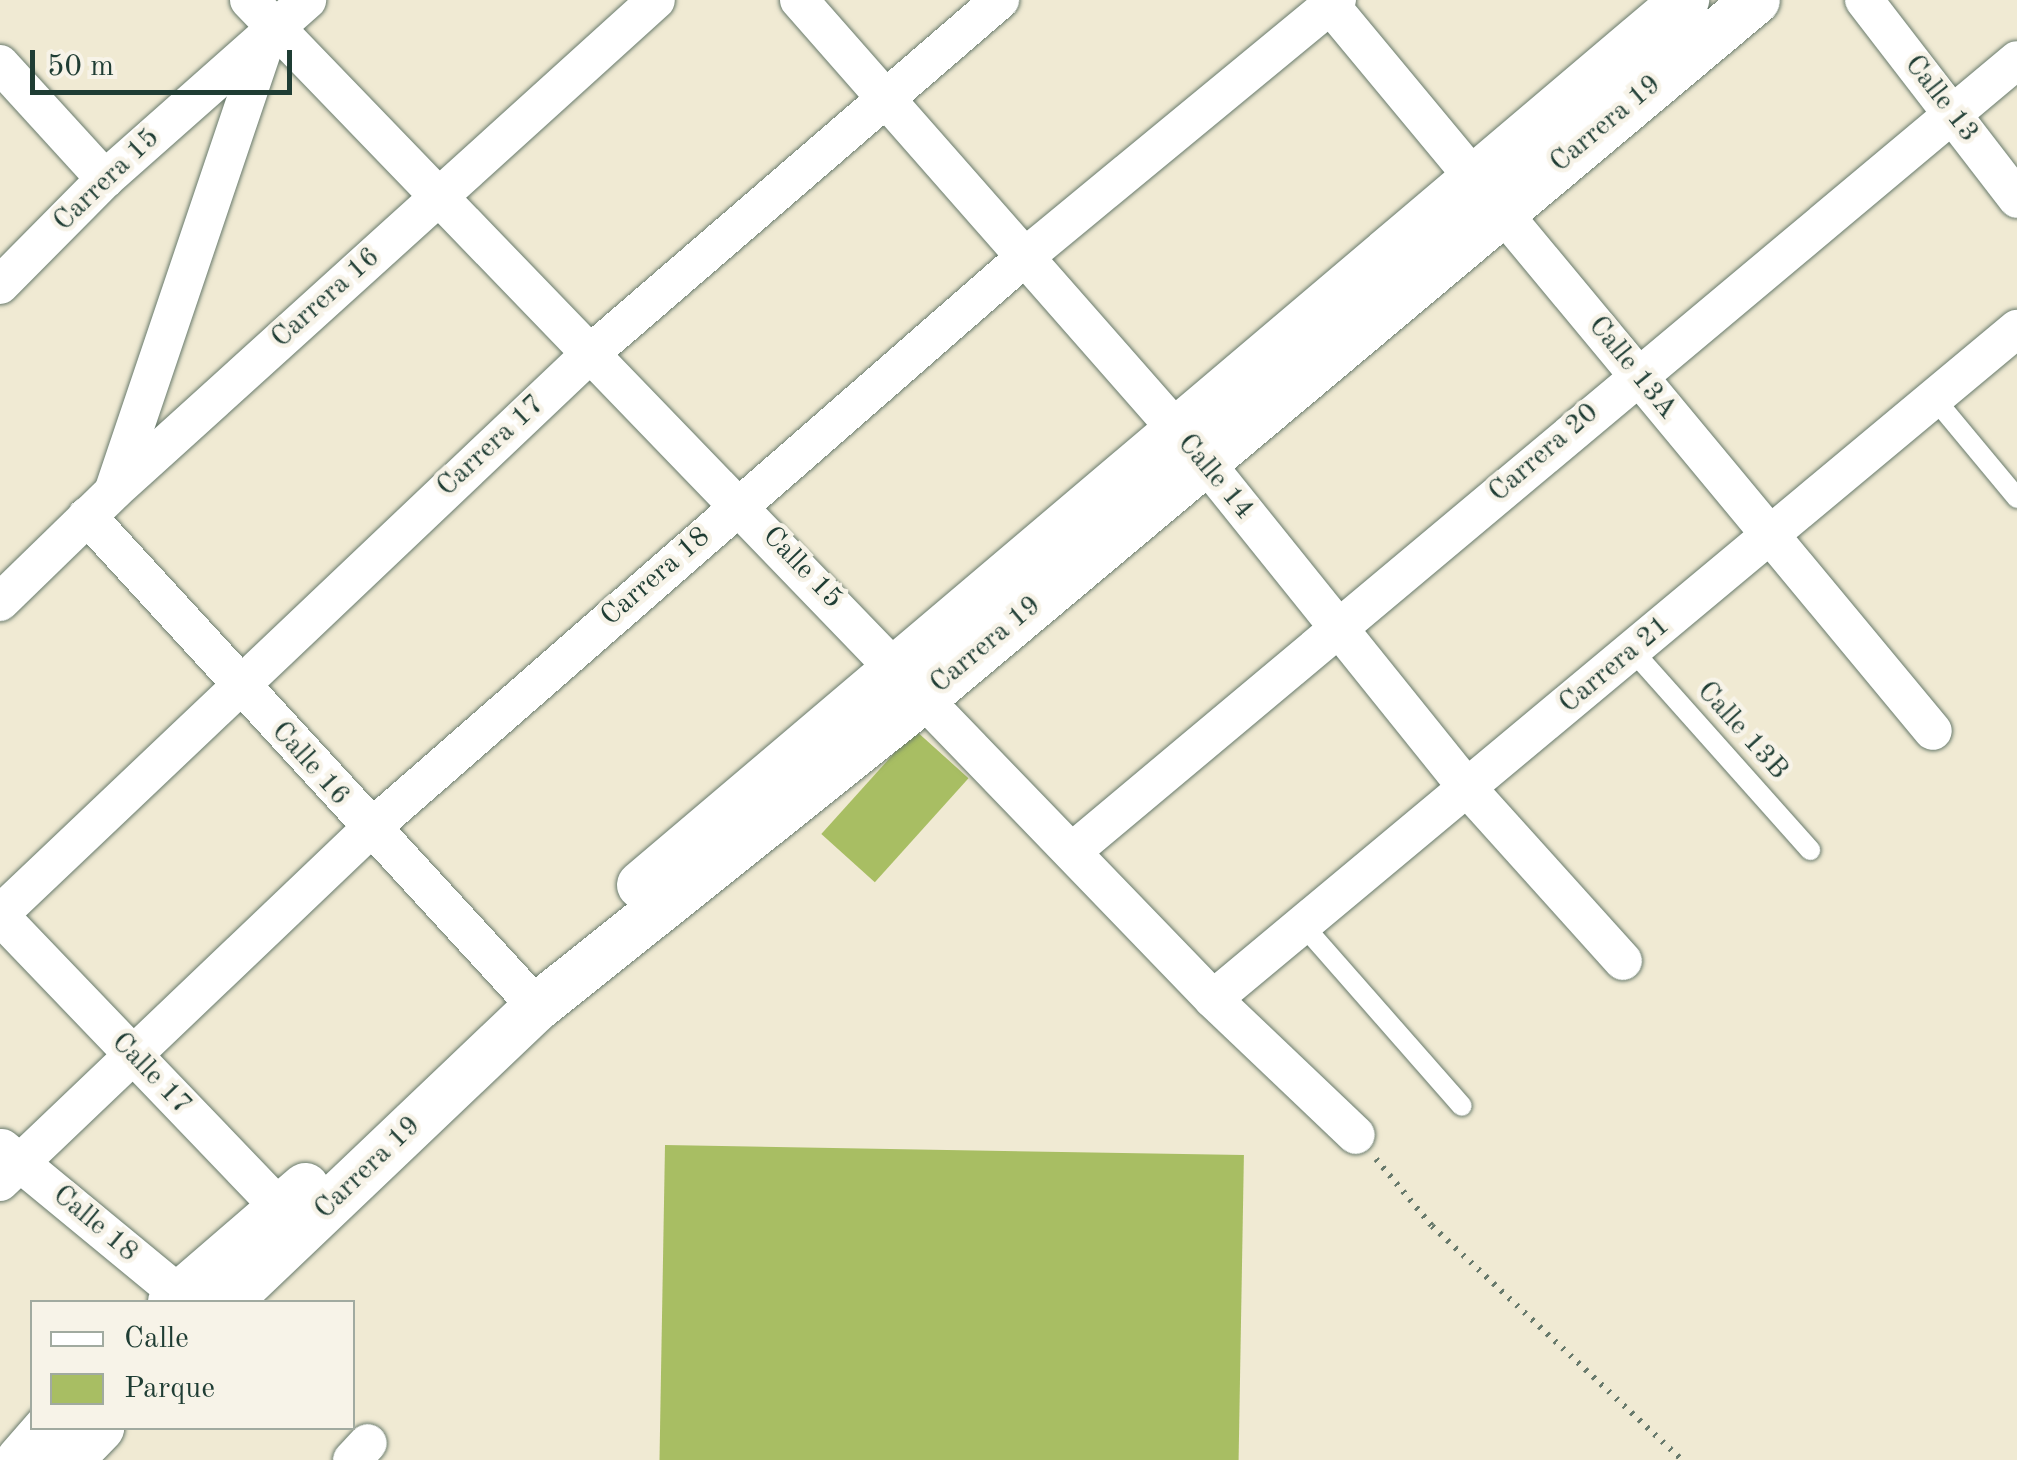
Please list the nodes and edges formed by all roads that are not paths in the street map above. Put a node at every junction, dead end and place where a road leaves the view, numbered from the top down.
1 (307, 0) edge
2 (656, 0) edge
3 (799, 0) edge
4 (1000, 0) edge
5 (1685, 0) edge
6 (1756, 0) edge
7 (1864, 0) edge
8 (1334, 3) edge
9 (260, 14) edge
10 (2017, 60) edge
11 (0, 64) edge
12 (882, 96) junction
13 (1953, 113) junction
14 (105, 179) junction
15 (1488, 194) junction
16 (439, 195) junction
17 (2017, 199) edge
18 (1026, 256) junction
19 (0, 285) edge
20 (2017, 329) edge
21 (592, 352) junction
22 (1636, 373) junction
23 (1934, 398) junction
24 (1189, 445) junction
25 (2017, 498) edge
26 (101, 504) junction
27 (740, 504) junction
28 (1768, 535) junction
29 (0, 602) edge
30 (1339, 631) junction
31 (1632, 650) junction
32 (910, 680) junction
33 (237, 682) junction
34 (1933, 730) dead end
35 (1469, 790) junction
36 (369, 830) junction
37 (1074, 850) junction
38 (1810, 850) dead end
39 (0, 915) edge
40 (1302, 924) junction
41 (1623, 961) dead end
42 (529, 998) junction
43 (1213, 998) junction
44 (131, 1053) junction
45 (1462, 1106) dead end
46 (1356, 1135) road end
47 (6, 1163) edge
48 (291, 1220) junction
49 (180, 1300) edge
50 (229, 1300) edge
51 (46, 1430) edge
52 (98, 1430) edge
53 (20, 1460) edge
54 (69, 1460) edge

1 - 9 street, Carrera 15
2 - 16 street, Carrera 16
3 - 12 street, Calle 14
4 - 12 street, Carrera 17
5 - 15 street, Carrera 19
6 - 15 street, Carrera 19
7 - 13 street, Calle 13
8 - 15 street, Calle 13A
8 - 18 street, Carrera 18
9 - 14 street, Carrera 15
9 - 16 street, Calle 15
9 - 26 street
10 - 13 street, Carrera 20
11 - 14 street
12 - 18 street, Calle 14
12 - 21 street, Carrera 17
13 - 17 street, Calle 13
13 - 22 street, Carrera 20
14 - 19 street, Carrera 15
15 - 22 street, Calle 13A
15 - 24 street, Carrera 19
16 - 21 street, Calle 15
16 - 26 street, Carrera 16
18 - 24 street, Calle 14
18 - 27 street, Carrera 18
20 - 23 street, Carrera 21
21 - 27 street, Calle 15
21 - 33 street, Carrera 17
22 - 28 street, Calle 13A
22 - 30 street, Carrera 20
23 - 25 lane
23 - 28 street, Carrera 21
24 - 30 street, Calle 14
24 - 32 street, Carrera 19
26 - 29 street, Carrera 16
26 - 33 street, Calle 16
27 - 32 street, Calle 15
27 - 36 street, Carrera 18
28 - 31 street, Carrera 21
28 - 34 street, Calle 13A
30 - 35 street, Calle 14
30 - 37 street, Carrera 20
31 - 35 street, Carrera 21
31 - 38 lane, Calle 13B
32 - 37 street, Calle 15
32 - 42 street, Carrera 19
33 - 36 street, Calle 16
33 - 39 street, Carrera 17
35 - 40 street, Carrera 21
35 - 41 street, Calle 14
36 - 42 street, Calle 16
36 - 44 street, Carrera 18
37 - 43 street, Calle 15
39 - 44 street, Calle 17
40 - 43 street, Carrera 21
40 - 45 lane
42 - 48 street, Carrera 19
43 - 46 street, Calle 15
44 - 47 street, Carrera 18
44 - 48 street, Calle 17
47 - 49 street, Calle 18
48 - 49 street, Carrera 19
48 - 50 street, Carrera 19
51 - 53 street
52 - 54 street

